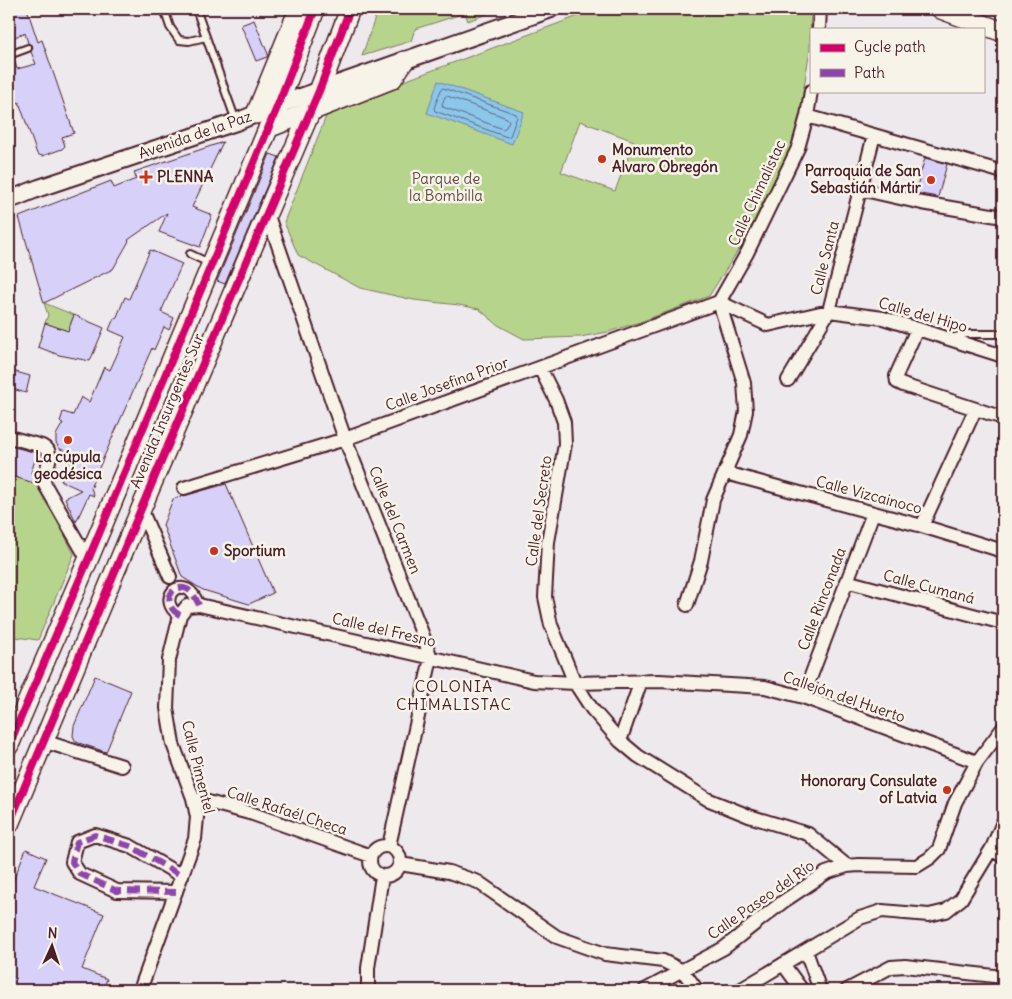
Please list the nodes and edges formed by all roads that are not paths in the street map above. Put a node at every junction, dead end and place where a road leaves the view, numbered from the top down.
1 (164, 9) edge
2 (196, 9) edge
3 (298, 9) edge
4 (315, 9) edge
5 (350, 9) edge
6 (551, 9) edge
7 (820, 9) edge
8 (941, 9) edge
9 (818, 28) edge
10 (290, 31) junction
11 (1003, 32) edge
12 (206, 37) junction
13 (336, 47) junction
14 (28, 48) dead end
15 (299, 52) junction
16 (9, 55) edge
17 (404, 61) junction
18 (320, 91) junction
19 (811, 92) edge
20 (278, 106) junction
21 (311, 111) junction
22 (808, 116) junction
23 (262, 121) junction
24 (236, 122) junction
25 (874, 135) junction
26 (1003, 172) edge
27 (860, 190) junction
28 (9, 200) edge
29 (267, 213) junction
30 (1003, 217) edge
31 (190, 254) dead end
32 (211, 264) junction
33 (719, 302) junction
34 (828, 311) junction
35 (916, 329) junction
36 (1003, 334) edge
37 (948, 339) junction
38 (1003, 356) edge
39 (540, 368) junction
40 (788, 380) dead end
41 (975, 410) junction
42 (1003, 418) edge
43 (9, 437) edge
44 (345, 439) junction
45 (726, 473) junction
46 (184, 488) dead end
47 (141, 509) junction
48 (873, 513) junction
49 (922, 526) junction
50 (1003, 551) edge
51 (88, 560) junction
52 (170, 577) dead end
53 (846, 582) junction
54 (687, 606) dead end
55 (188, 608) joint
56 (1003, 623) edge
57 (431, 658) junction
58 (641, 681) junction
59 (575, 683) junction
60 (803, 697) junction
61 (13, 726) edge
62 (1003, 728) edge
63 (43, 741) junction
64 (620, 741) junction
65 (9, 745) edge
66 (977, 762) junction
67 (122, 766) dead end
68 (192, 798) junction
69 (1003, 822) edge
70 (9, 824) edge
71 (389, 846) junction
72 (992, 848) junction
73 (371, 856) junction
74 (1003, 857) edge
75 (400, 864) junction
76 (847, 866) junction
77 (182, 876) junction
78 (382, 876) junction
79 (176, 892) junction
80 (806, 951) junction
81 (783, 964) junction
82 (683, 971) junction
83 (1003, 977) edge
84 (140, 990) edge
85 (368, 990) edge
86 (644, 990) edge
87 (697, 990) edge
88 (740, 990) edge
89 (802, 990) edge
90 (820, 990) edge
91 (847, 990) edge

1 - 12 lane
2 - 12 lane
3 - 10 main road
4 - 15 main road, Avenida Insurgentes Sur
5 - 13 main road, Avenida Insurgentes Sur
6 - 17 street
7 - 9 street
8 - 11 main road
10 - 15 main road
10 - 23 main road
12 - 24 lane
13 - 15 main road
13 - 18 main road, Avenida Insurgentes Sur
14 - 16 lane
15 - 20 main road, Avenida Insurgentes Sur
17 - 18 street
17 - 21 main road
18 - 20 street
18 - 21 main road, Avenida Insurgentes Sur
19 - 22 street, Calle Chimalistac
20 - 23 main road, Avenida Insurgentes Sur
21 - 23 main road
21 - 29 main road, Avenida Insurgentes Sur
22 - 25 street
22 - 33 street, Calle Chimalistac
23 - 24 street, Avenida de la Paz
23 - 32 main road, Avenida Insurgentes Sur
24 - 28 street, Avenida de la Paz
25 - 26 street
25 - 27 street, Calle Santa
27 - 30 street
27 - 34 street, Calle Santa
29 - 44 street, Calle del Carmen
29 - 47 main road, Avenida Insurgentes Sur
31 - 32 lane
32 - 51 main road, Avenida Insurgentes Sur
33 - 34 street, Calle del Hipo
33 - 39 street, Calle Josefina Prior
33 - 45 street
34 - 35 street, Calle del Hipo
34 - 40 street, Calle Santa
35 - 37 street, Calle del Hipo
35 - 41 street
36 - 37 lane
37 - 38 street, Calle del Hipo
39 - 44 street, Calle Josefina Prior
39 - 59 street, Calle del Secreto
41 - 42 street
41 - 49 street
43 - 51 street
44 - 46 street, Calle Josefina Prior
44 - 57 street, Calle del Carmen
45 - 48 street, Calle Vizcainoco
45 - 54 street
47 - 52 street
47 - 63 main road, Avenida Insurgentes Sur
48 - 49 street, Calle Vizcainoco
48 - 53 street, Calle Rinconada
49 - 50 street, Calle Vizcainoco
51 - 61 main road, Avenida Insurgentes Sur
53 - 56 street, Calle Cumaná
53 - 60 street, Calle Rinconada
55 - 57 street, Calle del Fresno
55 - 68 street, Calle Pimentel
57 - 59 street, Calle del Fresno
57 - 71 street
58 - 59 street, Callejón del Huerto
58 - 60 street, Callejón del Huerto
58 - 64 street
59 - 64 street, Calle del Secreto
60 - 66 street, Callejón del Huerto
61 - 65 main road, Avenida Insurgentes Sur
62 - 66 street, Calle Paseo del Río
63 - 67 street
63 - 70 main road, Avenida Insurgentes Sur
64 - 76 street, Calle del Secreto
66 - 76 street, Calle Paseo del Río
68 - 73 street, Calle Rafaél Checa
68 - 77 street, Calle Pimentel
69 - 72 street
71 - 73 street
71 - 75 street
72 - 74 street
72 - 80 street
73 - 78 street
75 - 78 street
75 - 82 street
76 - 82 street, Calle Paseo del Río
77 - 79 street, Calle Pimentel
77 - 79 street
78 - 85 street
79 - 84 street, Calle Pimentel
80 - 81 street
80 - 90 street
81 - 88 street
81 - 89 street
82 - 86 street, Calle Paseo del Río
82 - 87 street
83 - 91 street

